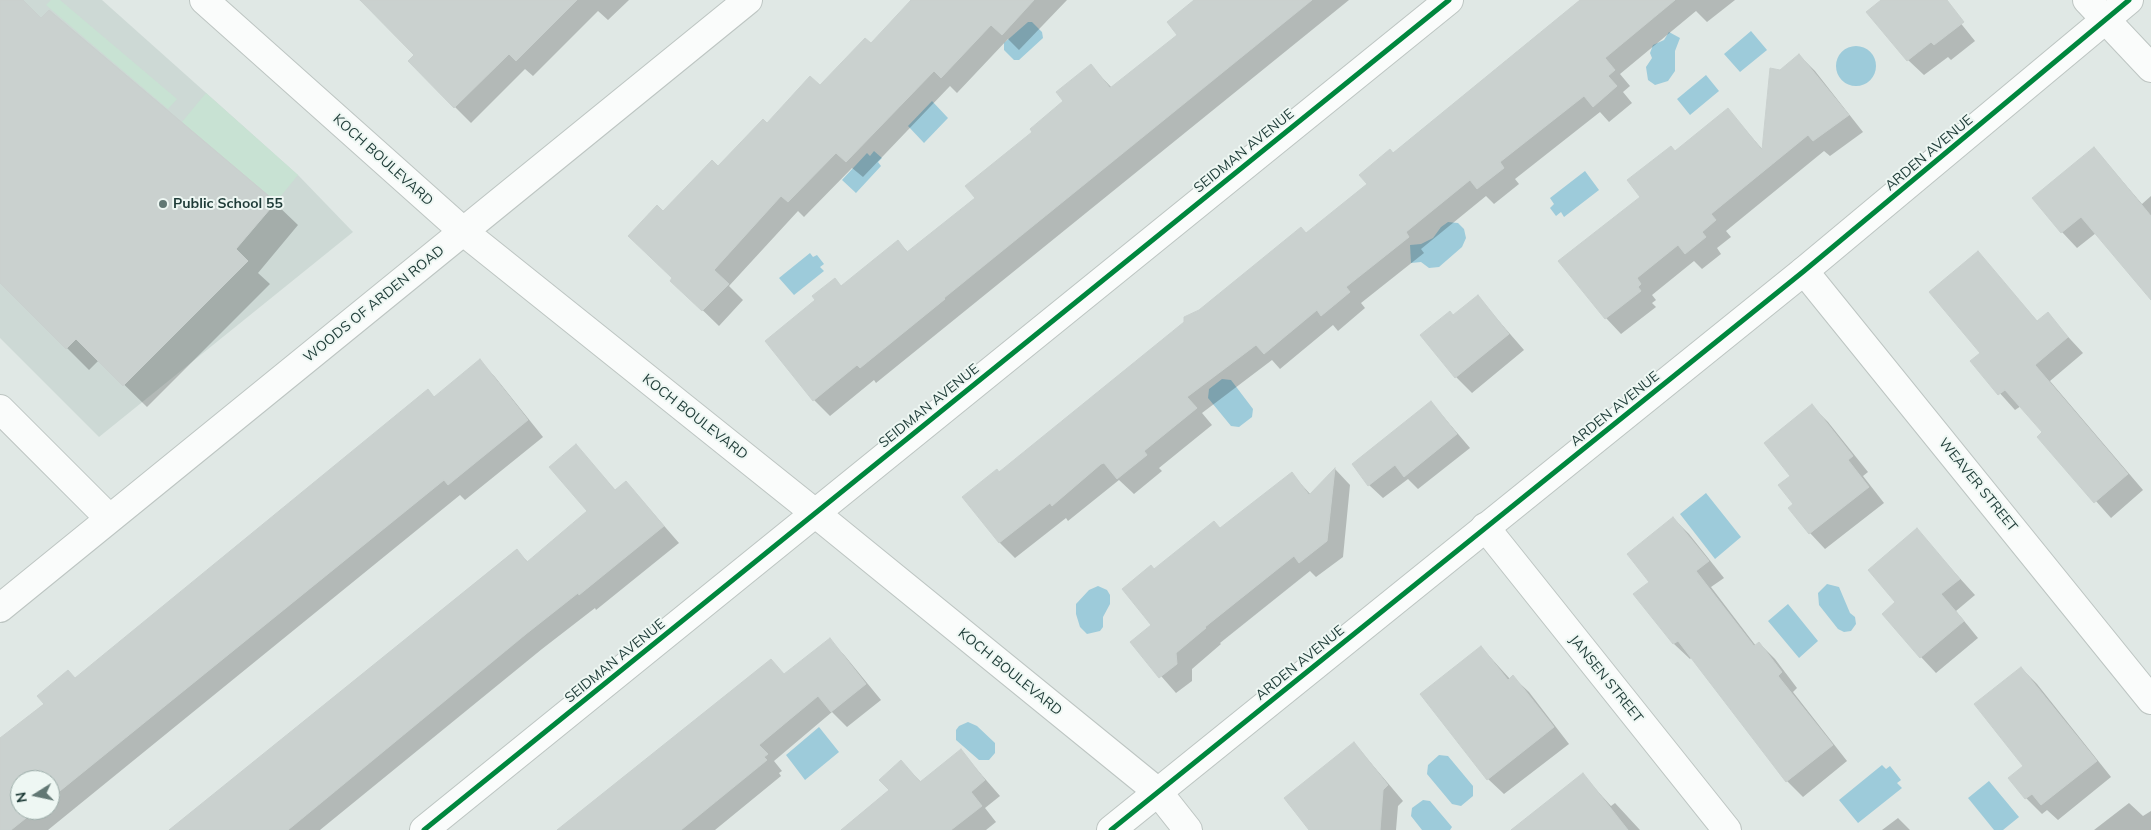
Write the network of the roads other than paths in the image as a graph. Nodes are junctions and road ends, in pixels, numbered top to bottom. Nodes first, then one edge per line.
1 (204, 0) edge
2 (748, 0) edge
3 (1449, 0) edge
4 (2129, 0) edge
5 (2096, 9) edge
6 (2151, 68) edge
7 (464, 232) junction
8 (1804, 271) junction
9 (0, 409) edge
10 (815, 513) junction
11 (109, 518) junction
12 (1485, 528) junction
13 (0, 608) edge
14 (2151, 700) edge
15 (1158, 792) junction
16 (424, 830) edge
17 (1111, 830) edge
18 (1188, 830) edge
19 (1727, 830) edge

1 - 7 street, KOCH BOULEVARD
2 - 7 street, WOODS OF ARDEN ROAD
3 - 10 street, SEIDMAN AVENUE
4 - 5 street, ARDEN AVENUE
5 - 6 street
5 - 8 street, ARDEN AVENUE
7 - 10 street, KOCH BOULEVARD
7 - 11 street, WOODS OF ARDEN ROAD
8 - 12 street, ARDEN AVENUE
8 - 14 street, WEAVER STREET
9 - 11 street
10 - 15 street, KOCH BOULEVARD
10 - 16 street, SEIDMAN AVENUE
11 - 13 street, WOODS OF ARDEN ROAD
12 - 15 street, ARDEN AVENUE
12 - 19 street, JANSEN STREET
15 - 17 street, ARDEN AVENUE
15 - 18 street, KOCH BOULEVARD

